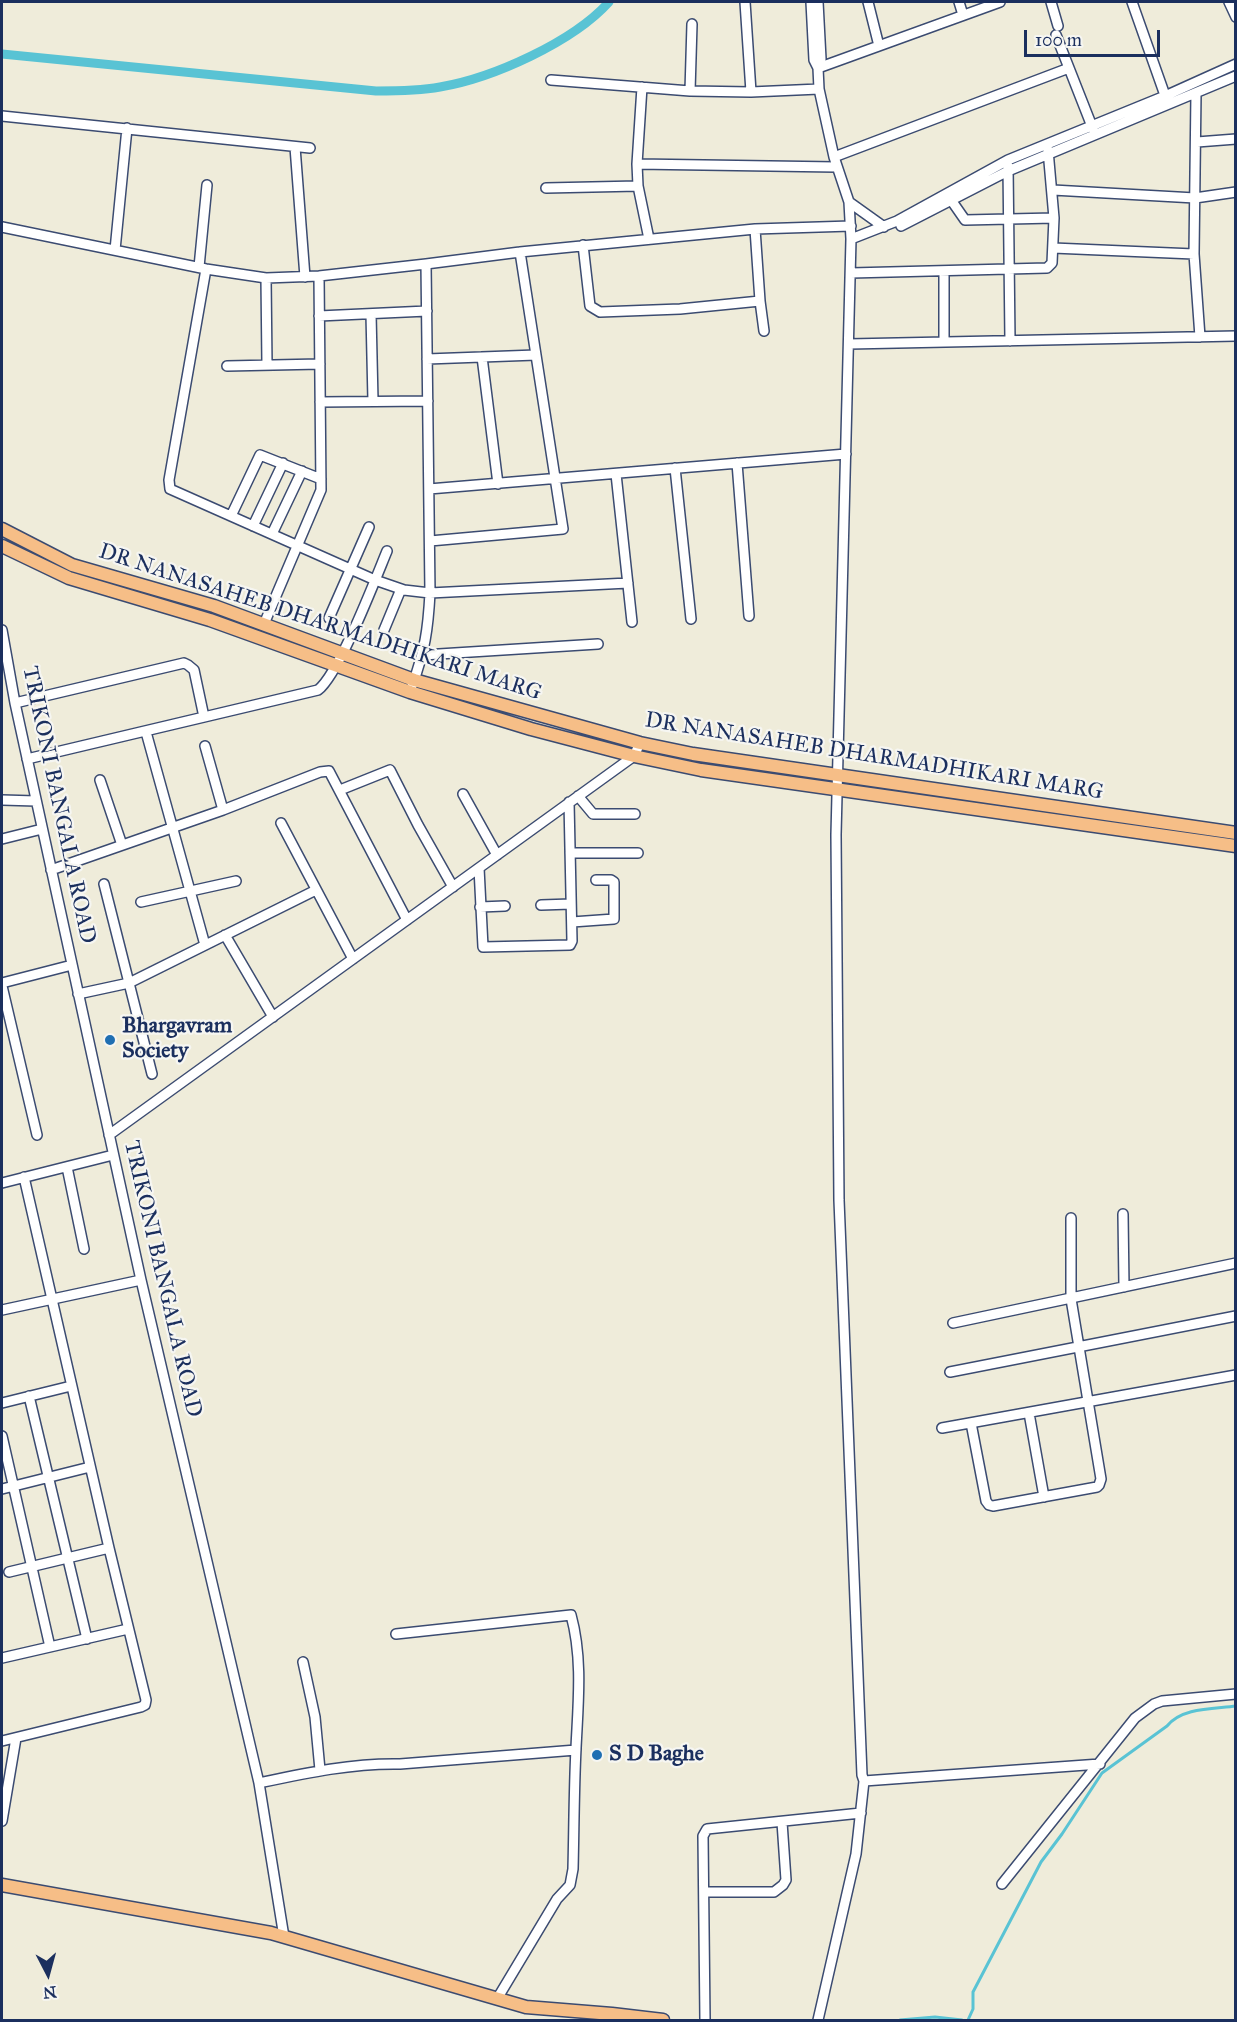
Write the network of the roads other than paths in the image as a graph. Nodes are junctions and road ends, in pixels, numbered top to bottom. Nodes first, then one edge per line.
1 (745, 2) edge
2 (811, 2) edge
3 (818, 2) edge
4 (868, 2) edge
5 (959, 2) edge
6 (1000, 2) edge
7 (1051, 2) edge
8 (1132, 2) edge
9 (1229, 2) edge
10 (963, 15) junction
11 (1236, 17) edge
12 (692, 24) dead end
13 (879, 46) junction
14 (1236, 64) edge
15 (818, 68) junction
16 (1069, 68) junction
17 (1236, 76) edge
18 (551, 80) dead end
19 (642, 87) junction
20 (819, 89) junction
21 (690, 91) junction
22 (751, 92) junction
23 (1196, 93) junction
24 (1166, 100) junction
25 (2, 116) edge
26 (127, 128) junction
27 (1093, 130) junction
28 (1236, 139) edge
29 (1197, 142) junction
30 (295, 147) junction
31 (310, 148) dead end
32 (1048, 149) junction
33 (1008, 160) junction
34 (835, 162) junction
35 (637, 164) junction
36 (1008, 171) junction
37 (207, 185) dead end
38 (638, 186) junction
39 (546, 188) dead end
40 (1053, 190) junction
41 (1236, 192) edge
42 (949, 197) junction
43 (1195, 198) junction
44 (849, 202) junction
45 (1054, 218) junction
46 (1009, 219) junction
47 (850, 226) junction
48 (2, 227) edge
49 (884, 227) junction
50 (755, 229) junction
51 (649, 239) junction
52 (851, 242) junction
53 (583, 245) junction
54 (1053, 248) junction
55 (115, 249) junction
56 (520, 252) junction
57 (1194, 254) junction
58 (426, 264) junction
59 (202, 268) junction
60 (1010, 270) junction
61 (944, 271) junction
62 (851, 273) junction
63 (319, 276) junction
64 (305, 277) junction
65 (266, 278) junction
66 (760, 302) junction
67 (427, 311) junction
68 (371, 314) junction
69 (319, 316) junction
70 (764, 331) dead end
71 (1236, 336) edge
72 (1200, 337) junction
73 (944, 341) junction
74 (1010, 341) junction
75 (849, 344) junction
76 (536, 355) junction
77 (482, 357) junction
78 (427, 359) junction
79 (320, 364) junction
80 (267, 365) junction
81 (227, 366) dead end
82 (373, 401) junction
83 (428, 401) junction
84 (320, 402) junction
85 (846, 454) junction
86 (283, 463) junction
87 (737, 463) junction
88 (675, 468) junction
89 (302, 471) junction
90 (616, 474) junction
91 (321, 479) junction
92 (555, 479) junction
93 (498, 484) junction
94 (429, 489) junction
95 (231, 516) junction
96 (253, 526) junction
97 (369, 527) dead end
98 (2, 529) edge
99 (272, 534) junction
100 (430, 541) junction
101 (2, 546) edge
102 (298, 546) junction
103 (387, 551) dead end
104 (352, 569) junction
105 (375, 580) junction
106 (628, 583) junction
107 (401, 589) junction
108 (430, 593) junction
109 (749, 616) dead end
110 (329, 618) dead end
111 (691, 619) dead end
112 (632, 622) dead end
113 (264, 624) junction
114 (2, 630) edge
115 (384, 630) dead end
116 (598, 644) dead end
117 (342, 653) junction
118 (423, 655) junction
119 (335, 666) junction
120 (414, 680) junction
121 (410, 692) junction
122 (15, 703) junction
123 (204, 717) junction
124 (146, 732) junction
125 (640, 744) junction
126 (205, 746) dead end
127 (634, 756) junction
128 (27, 759) junction
129 (838, 776) junction
130 (100, 780) dead end
131 (340, 790) junction
132 (838, 790) junction
133 (463, 794) dead end
134 (578, 796) junction
135 (2, 800) edge
136 (36, 801) junction
137 (569, 802) junction
138 (223, 810) junction
139 (635, 814) dead end
140 (280, 823) dead end
141 (171, 828) junction
142 (42, 829) junction
143 (1236, 833) edge
144 (2, 839) edge
145 (122, 845) junction
146 (1236, 846) edge
147 (570, 853) junction
148 (638, 853) dead end
149 (497, 855) junction
150 (478, 868) junction
151 (51, 870) junction
152 (596, 879) dead end
153 (236, 881) dead end
154 (104, 884) dead end
155 (453, 887) junction
156 (316, 890) junction
157 (189, 891) junction
158 (141, 902) dead end
159 (572, 904) junction
160 (541, 905) dead end
161 (505, 906) dead end
162 (480, 907) junction
163 (407, 920) junction
164 (572, 922) junction
165 (225, 935) junction
166 (205, 945) junction
167 (353, 959) junction
168 (72, 965) junction
169 (129, 983) junction
170 (2, 985) edge
171 (78, 994) junction
172 (273, 1017) junction
173 (152, 1074) dead end
174 (37, 1135) dead end
175 (109, 1135) junction
176 (113, 1155) junction
177 (67, 1167) junction
178 (24, 1177) junction
179 (2, 1183) edge
180 (1123, 1214) dead end
181 (1071, 1218) dead end
182 (84, 1249) dead end
183 (1236, 1263) edge
184 (141, 1280) junction
185 (1124, 1287) junction
186 (1071, 1299) junction
187 (51, 1300) junction
188 (2, 1310) edge
189 (1236, 1316) edge
190 (952, 1323) dead end
191 (1077, 1347) junction
192 (950, 1372) dead end
193 (1236, 1375) edge
194 (71, 1386) junction
195 (29, 1396) junction
196 (1088, 1402) junction
197 (2, 1403) edge
198 (1029, 1413) junction
199 (971, 1423) junction
200 (942, 1428) dead end
201 (2, 1436) edge
202 (90, 1467) junction
203 (48, 1478) junction
204 (13, 1486) junction
205 (2, 1489) edge
206 (1044, 1497) junction
207 (109, 1548) junction
208 (68, 1558) junction
209 (31, 1566) junction
210 (9, 1572) dead end
211 (128, 1629) junction
212 (396, 1634) dead end
213 (87, 1639) junction
214 (50, 1647) junction
215 (2, 1658) edge
216 (303, 1662) dead end
217 (1236, 1694) edge
218 (16, 1738) junction
219 (2, 1741) edge
220 (576, 1750) junction
221 (1100, 1764) junction
222 (320, 1770) junction
223 (864, 1781) junction
224 (259, 1783) junction
225 (861, 1813) junction
226 (2, 1821) edge
227 (782, 1822) junction
228 (1002, 1884) dead end
229 (2, 1885) edge
230 (704, 1892) junction
231 (284, 1937) junction
232 (498, 1999) junction
233 (663, 2020) edge
234 (705, 2020) edge
235 (818, 2020) edge

1 - 22 street
2 - 15 street
3 - 15 street
4 - 13 street
5 - 10 street
6 - 10 street
7 - 16 street
8 - 24 street
9 - 11 street
10 - 13 street
12 - 21 street
13 - 15 street
14 - 24 street
15 - 20 street
16 - 27 street
16 - 34 street
17 - 23 street
18 - 19 street
19 - 21 street
19 - 35 street
20 - 22 street
20 - 34 street
21 - 22 street
23 - 24 street
23 - 29 street
24 - 27 street
25 - 26 street
26 - 30 street
26 - 55 street
27 - 32 street
28 - 29 street
29 - 43 street
30 - 31 street
30 - 64 street
32 - 33 street
32 - 36 street
32 - 40 street
33 - 36 street
33 - 42 street
34 - 35 street
34 - 44 street
35 - 38 street
36 - 42 street
36 - 46 street
37 - 59 street
38 - 39 street
38 - 51 street
40 - 43 street
40 - 45 street
41 - 43 street
42 - 46 street
42 - 49 street
42 - 52 street
43 - 57 street
44 - 47 street
44 - 49 street
45 - 46 street
45 - 54 street
46 - 60 street
47 - 50 street
47 - 52 street
48 - 55 street
49 - 52 street
50 - 51 street
50 - 66 street
51 - 53 street
52 - 62 street
53 - 56 street
53 - 66 street
54 - 57 street
54 - 60 street
55 - 59 street
56 - 58 street
56 - 76 street
57 - 72 street
58 - 63 street
58 - 67 street
59 - 65 street
59 - 95 street
60 - 61 street
60 - 74 street
61 - 62 street
61 - 73 street
62 - 75 street
63 - 64 street
63 - 69 street
64 - 65 street
65 - 80 street
66 - 70 street
67 - 68 street
67 - 78 street
68 - 69 street
68 - 82 street
69 - 79 street
71 - 72 street
72 - 74 street
73 - 74 street
73 - 75 street
75 - 85 street
76 - 77 street
76 - 92 street
77 - 78 street
77 - 93 street
78 - 83 street
79 - 80 street
79 - 84 street
80 - 81 street
82 - 83 street
82 - 84 street
83 - 94 street
84 - 91 street
85 - 87 street
85 - 129 street
86 - 89 street
86 - 95 street
86 - 96 street
87 - 88 street
87 - 109 street
88 - 90 street
88 - 111 street
89 - 91 street
89 - 99 street
90 - 92 street
90 - 106 street
91 - 102 street
92 - 93 street
92 - 100 street
93 - 94 street
94 - 100 street
95 - 96 street
96 - 99 street
97 - 104 street
98 - 113 main road, DR NANASAHEB DHARMADHIKARI MARG
99 - 102 street
100 - 108 street
101 - 119 main road, DR NANASAHEB DHARMADHIKARI MARG
102 - 104 street
102 - 113 street
103 - 105 street
104 - 105 street
104 - 110 street
105 - 107 street
105 - 117 street
106 - 108 street
106 - 112 street
107 - 108 street
107 - 115 street
108 - 118 street
113 - 117 main road, DR NANASAHEB DHARMADHIKARI MARG
114 - 122 street, TRIKONI BANGALA ROAD
116 - 118 street
117 - 119 street
117 - 120 main road, DR NANASAHEB DHARMADHIKARI MARG
118 - 120 street
119 - 121 main road, DR NANASAHEB DHARMADHIKARI MARG
119 - 123 street
120 - 121 street
120 - 125 main road, DR NANASAHEB DHARMADHIKARI MARG
121 - 127 main road, DR NANASAHEB DHARMADHIKARI MARG
122 - 123 street
122 - 128 street, TRIKONI BANGALA ROAD
123 - 124 street
124 - 128 street
124 - 141 street
125 - 127 street
125 - 129 main road, DR NANASAHEB DHARMADHIKARI MARG
126 - 138 street
127 - 132 main road, DR NANASAHEB DHARMADHIKARI MARG
127 - 134 street
128 - 136 street, TRIKONI BANGALA ROAD
129 - 132 street
129 - 143 main road, DR NANASAHEB DHARMADHIKARI MARG
130 - 145 street
131 - 138 street
131 - 155 street
131 - 163 street
132 - 146 main road, DR NANASAHEB DHARMADHIKARI MARG
132 - 223 street
133 - 149 street
134 - 137 street
134 - 139 street
135 - 136 street
136 - 142 street, TRIKONI BANGALA ROAD
137 - 147 street
137 - 149 street
138 - 141 street
140 - 156 street
141 - 145 street
141 - 157 street
142 - 144 street
142 - 151 street, TRIKONI BANGALA ROAD
145 - 151 street
147 - 148 street
147 - 159 street
149 - 150 street
150 - 155 street
150 - 162 street
151 - 168 street, TRIKONI BANGALA ROAD
152 - 164 street
153 - 157 street
154 - 169 street
155 - 163 street
156 - 165 street
156 - 167 street
157 - 158 street
157 - 166 street
159 - 160 street
159 - 164 street
161 - 162 street
162 - 164 street
163 - 167 street
165 - 166 street
165 - 172 street
166 - 169 street
167 - 172 street
168 - 170 street
168 - 171 street, TRIKONI BANGALA ROAD
169 - 171 street
169 - 173 street
170 - 174 street
171 - 175 street, TRIKONI BANGALA ROAD
172 - 175 street
175 - 176 street, TRIKONI BANGALA ROAD
176 - 177 street
176 - 184 street, TRIKONI BANGALA ROAD
177 - 178 street
177 - 182 street
178 - 179 street
178 - 187 street
180 - 185 street
181 - 186 street
183 - 185 street
184 - 187 street
184 - 224 street, TRIKONI BANGALA ROAD
185 - 186 street
186 - 190 street
186 - 191 street
187 - 188 street
187 - 194 street
189 - 191 street
191 - 192 street
191 - 196 street
193 - 196 street
194 - 195 street
194 - 202 street
195 - 197 street
195 - 203 street
196 - 198 street
196 - 206 street
198 - 199 street
198 - 206 street
199 - 200 street
199 - 206 street
201 - 204 street
202 - 203 street
202 - 207 street
203 - 204 street
203 - 208 street
204 - 205 street
204 - 209 street
207 - 208 street
207 - 211 street
208 - 209 street
208 - 213 street
209 - 210 street
209 - 214 street
211 - 213 street
211 - 218 street
212 - 220 street
213 - 214 street
214 - 215 street
216 - 222 street
217 - 221 street
218 - 219 street
218 - 226 street
220 - 222 street
220 - 232 street
221 - 223 street
221 - 228 street
222 - 224 street
223 - 225 street
224 - 231 street, TRIKONI BANGALA ROAD
225 - 227 street
225 - 235 street
227 - 230 street
227 - 230 street
229 - 231 main road
230 - 234 street
231 - 232 main road
232 - 233 main road

